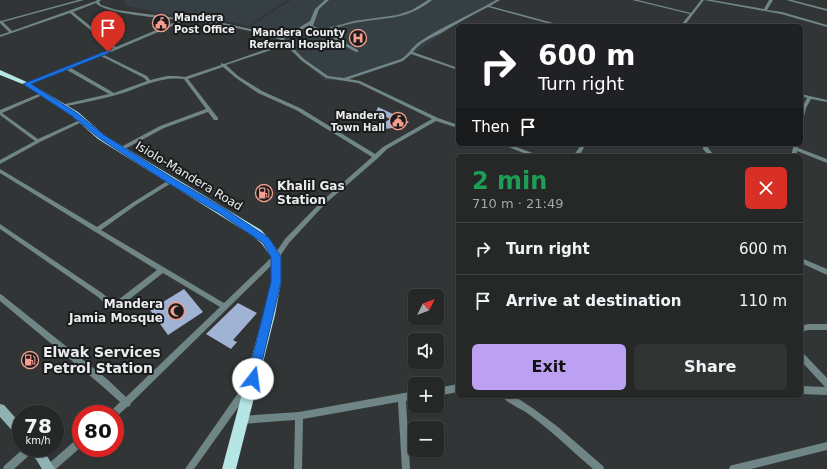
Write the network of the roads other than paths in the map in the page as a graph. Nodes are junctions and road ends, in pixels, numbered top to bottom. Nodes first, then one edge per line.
1 (82, 0) edge
2 (327, 0) edge
3 (430, 0) edge
4 (498, 0) edge
5 (634, 0) edge
6 (705, 0) edge
7 (771, 0) edge
8 (788, 0) edge
9 (98, 1) edge
10 (488, 6) junction
11 (758, 10) junction
12 (827, 10) edge
13 (70, 11) junction
14 (692, 14) junction
15 (184, 20) junction
16 (0, 22) edge
17 (312, 22) junction
18 (555, 24) edge
19 (684, 24) edge
20 (827, 26) edge
21 (321, 31) junction
22 (11, 32) junction
23 (0, 36) edge
24 (282, 39) junction
25 (286, 44) junction
26 (116, 48) junction
27 (357, 51) dead end
28 (412, 53) junction
29 (101, 55) junction
30 (222, 64) junction
31 (67, 68) junction
32 (456, 68) edge
33 (2, 74) edge
34 (185, 78) junction
35 (346, 79) junction
36 (149, 82) junction
37 (27, 84) junction
38 (43, 94) junction
39 (114, 94) junction
40 (803, 96) edge
41 (809, 98) junction
42 (827, 102) edge
43 (62, 106) junction
44 (208, 110) junction
45 (803, 112) edge
46 (0, 113) edge
47 (216, 119) dead end
48 (436, 119) junction
49 (82, 121) junction
50 (456, 126) edge
51 (38, 141) junction
52 (509, 146) edge
53 (706, 146) edge
54 (796, 146) edge
55 (121, 149) junction
56 (531, 154) edge
57 (710, 154) edge
58 (376, 157) junction
59 (827, 161) edge
60 (0, 162) edge
61 (0, 171) edge
62 (171, 181) junction
63 (0, 226) edge
64 (98, 229) junction
65 (276, 257) junction
66 (803, 261) edge
67 (162, 270) junction
68 (827, 272) edge
69 (0, 297) edge
70 (224, 306) junction
71 (827, 327) edge
72 (803, 328) edge
73 (803, 358) edge
74 (253, 379) junction
75 (827, 384) edge
76 (456, 388) edge
77 (803, 390) edge
78 (444, 391) edge
79 (827, 391) edge
80 (408, 397) edge
81 (402, 398) junction
82 (510, 398) edge
83 (126, 403) joint
84 (0, 410) edge
85 (300, 416) junction
86 (241, 420) junction
87 (12, 423) edge
88 (827, 446) edge
89 (72, 449) edge
90 (21, 457) edge
91 (41, 457) edge
92 (7, 469) edge
93 (49, 469) edge
94 (189, 469) edge
95 (229, 469) edge
96 (298, 469) edge
97 (406, 469) edge
98 (600, 469) edge
99 (733, 469) edge

1 - 16 street
2 - 17 street
3 - 21 street
4 - 10 street
5 - 14 street
6 - 11 street
6 - 14 street
7 - 11 street
8 - 12 street
9 - 13 street
9 - 15 street
10 - 18 street
10 - 28 street
11 - 20 street
13 - 22 street
13 - 26 street
14 - 19 street
15 - 24 street
15 - 26 street
16 - 22 street
17 - 21 street
17 - 24 street
21 - 27 street
22 - 23 street
24 - 25 street
25 - 30 street
25 - 35 street
26 - 29 street
28 - 32 street
28 - 35 street
29 - 31 street
29 - 36 street
30 - 34 street
30 - 58 street
31 - 37 street
31 - 39 street
33 - 37 highway, Isiolo-Mandera Road
34 - 36 street
34 - 44 street
35 - 48 street
36 - 39 street
37 - 38 highway, Isiolo-Mandera Road
38 - 43 highway, Isiolo-Mandera Road
38 - 46 street
39 - 43 street
40 - 41 street
41 - 42 street
41 - 45 street
43 - 49 highway, Isiolo-Mandera Road
44 - 47 street
44 - 55 street
46 - 51 street
48 - 50 street
48 - 58 street
49 - 51 street
49 - 55 highway, Isiolo-Mandera Road
51 - 60 street
52 - 56 street
53 - 57 street
54 - 59 street
55 - 62 highway, Isiolo-Mandera Road
58 - 65 street
61 - 64 street
62 - 64 street
62 - 65 highway, Isiolo-Mandera Road
63 - 67 street
64 - 67 street
65 - 70 street
65 - 74 highway
66 - 68 street
67 - 70 street
69 - 83 street
70 - 83 street
71 - 72 street
73 - 75 street
74 - 86 highway
74 - 94 street
76 - 78 street
77 - 79 street
80 - 81 street
81 - 85 street
81 - 97 street
82 - 98 street
84 - 87 main road
85 - 86 street
85 - 96 street
86 - 95 highway
88 - 99 street
89 - 93 street
90 - 92 street
91 - 93 main road

